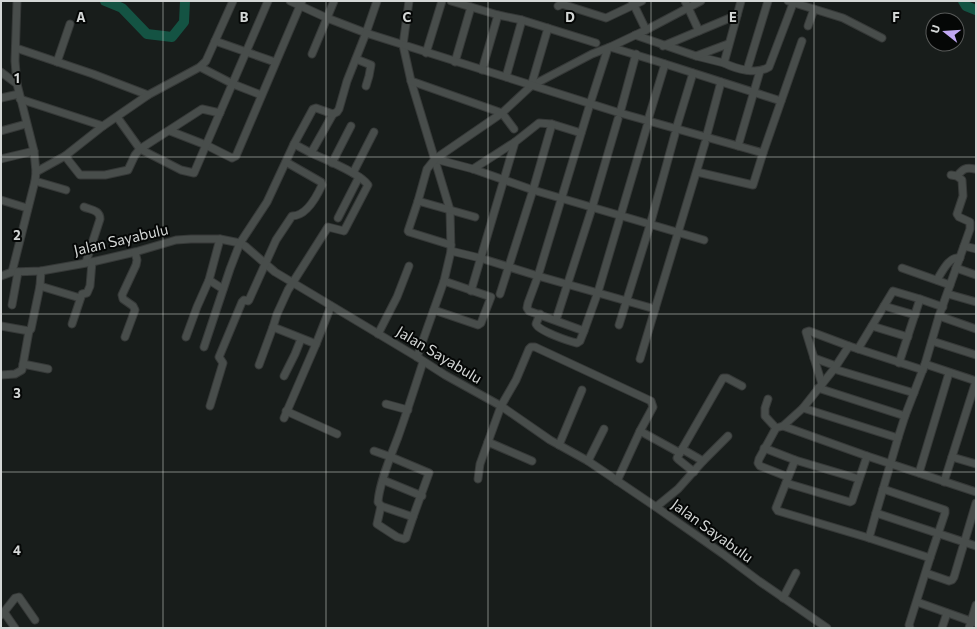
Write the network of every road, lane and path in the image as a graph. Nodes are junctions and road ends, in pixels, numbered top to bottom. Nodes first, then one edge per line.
1 (17, 1) edge
2 (232, 1) edge
3 (268, 1) edge
4 (290, 1) edge
5 (334, 1) edge
6 (377, 1) edge
7 (409, 1) edge
8 (442, 1) edge
9 (451, 1) edge
10 (642, 1) edge
11 (701, 1) edge
12 (741, 1) edge
13 (768, 1) edge
14 (792, 2) edge
15 (301, 3) edge
16 (633, 3) edge
17 (686, 4) edge
18 (558, 6) dead end
19 (471, 7) junction
20 (814, 9) junction
21 (498, 15) junction
22 (737, 15) junction
23 (327, 18) junction
24 (522, 20) junction
25 (70, 24) dead end
26 (808, 26) dead end
27 (548, 28) junction
28 (646, 30) junction
29 (699, 31) junction
30 (366, 33) junction
31 (635, 35) junction
32 (882, 38) dead end
33 (215, 41) junction
34 (802, 41) dead end
35 (596, 43) dead end
36 (728, 44) junction
37 (403, 45) junction
38 (663, 46) junction
39 (610, 47) junction
40 (16, 48) junction
41 (246, 53) junction
42 (426, 53) junction
43 (312, 54) dead end
44 (636, 54) junction
45 (696, 56) junction
46 (356, 59) junction
47 (57, 62) junction
48 (275, 62) junction
49 (455, 62) junction
50 (724, 63) junction
51 (665, 64) junction
52 (200, 67) junction
53 (482, 70) junction
54 (747, 70) junction
55 (760, 71) junction
56 (1, 72) edge
57 (693, 73) junction
58 (506, 77) junction
59 (411, 81) junction
60 (721, 82) junction
61 (17, 84) junction
62 (233, 84) junction
63 (366, 86) dead end
64 (531, 86) junction
65 (754, 92) junction
66 (148, 95) junction
67 (261, 95) junction
68 (19, 96) junction
69 (1, 98) edge
70 (781, 101) junction
71 (590, 104) junction
72 (220, 113) junction
73 (333, 114) junction
74 (502, 114) junction
75 (619, 116) junction
76 (117, 117) junction
77 (648, 123) junction
78 (26, 124) junction
79 (552, 124) junction
80 (103, 126) junction
81 (351, 126) dead end
82 (514, 129) dead end
83 (1, 131) edge
84 (170, 131) junction
85 (374, 132) dead end
86 (676, 132) junction
87 (581, 133) junction
88 (706, 140) junction
89 (515, 142) junction
90 (294, 144) junction
91 (206, 145) junction
92 (738, 146) junction
93 (140, 150) junction
94 (34, 151) junction
95 (311, 152) junction
96 (763, 153) junction
97 (65, 156) junction
98 (435, 159) junction
99 (1, 160) edge
100 (286, 162) junction
101 (332, 163) junction
102 (473, 169) junction
103 (975, 169) dead end
104 (36, 172) junction
105 (697, 172) junction
106 (356, 175) junction
107 (503, 180) junction
108 (35, 181) junction
109 (66, 190) dead end
110 (533, 190) junction
111 (562, 198) junction
112 (1, 200) edge
113 (418, 201) junction
114 (84, 207) dead end
115 (27, 208) junction
116 (592, 208) junction
117 (450, 210) junction
118 (620, 215) junction
119 (475, 217) dead end
120 (338, 218) dead end
121 (650, 225) junction
122 (973, 230) edge
123 (678, 232) junction
124 (220, 239) junction
125 (704, 240) dead end
126 (240, 243) junction
127 (964, 246) junction
128 (451, 248) junction
129 (976, 249) edge
130 (135, 252) junction
131 (480, 258) junction
132 (960, 258) junction
133 (89, 262) junction
134 (265, 265) junction
135 (409, 266) dead end
136 (509, 267) junction
137 (902, 268) dead end
138 (956, 268) junction
139 (41, 271) junction
140 (15, 272) junction
141 (976, 275) edge
142 (1, 276) edge
143 (538, 276) junction
144 (209, 280) junction
145 (937, 280) junction
146 (444, 281) junction
147 (293, 283) junction
148 (568, 283) junction
149 (950, 285) junction
150 (40, 286) junction
151 (223, 289) junction
152 (471, 291) junction
153 (598, 292) junction
154 (500, 294) dead end
155 (948, 294) junction
156 (80, 298) junction
157 (920, 299) junction
158 (626, 301) junction
159 (976, 302) edge
160 (12, 305) dead end
161 (331, 306) junction
162 (884, 306) junction
163 (942, 307) junction
164 (655, 309) junction
165 (434, 310) junction
166 (540, 314) junction
167 (915, 315) junction
168 (939, 316) junction
169 (556, 320) junction
170 (72, 324) dead end
171 (618, 325) dead end
172 (1, 326) edge
173 (872, 326) junction
174 (273, 327) junction
175 (976, 328) edge
176 (29, 331) junction
177 (584, 331) junction
178 (378, 334) junction
179 (125, 337) dead end
180 (186, 337) dead end
181 (908, 337) junction
182 (301, 338) junction
183 (932, 341) junction
184 (316, 344) junction
185 (849, 346) junction
186 (204, 347) dead end
187 (858, 349) junction
188 (976, 355) edge
189 (417, 357) junction
190 (814, 358) junction
191 (640, 359) dead end
192 (423, 362) junction
193 (900, 363) junction
194 (23, 364) junction
195 (259, 365) dead end
196 (835, 367) junction
197 (924, 367) junction
198 (48, 369) dead end
199 (949, 373) junction
200 (1, 375) edge
201 (284, 376) dead end
202 (976, 381) edge
203 (742, 386) dead end
204 (820, 386) junction
205 (582, 390) dead end
206 (914, 394) junction
207 (768, 399) dead end
208 (386, 404) dead end
209 (210, 406) dead end
210 (501, 406) junction
211 (803, 408) junction
212 (408, 410) junction
213 (905, 416) junction
214 (783, 426) junction
215 (776, 428) junction
216 (604, 429) dead end
217 (640, 431) junction
218 (337, 434) dead end
219 (728, 436) dead end
220 (898, 438) junction
221 (488, 442) junction
222 (559, 445) junction
223 (764, 448) junction
224 (681, 451) junction
225 (374, 452) dead end
226 (866, 456) junction
227 (391, 457) junction
228 (952, 457) junction
229 (795, 460) junction
230 (532, 461) dead end
231 (588, 461) junction
232 (702, 461) junction
233 (890, 463) junction
234 (976, 464) edge
235 (694, 472) junction
236 (919, 473) junction
237 (478, 479) dead end
238 (859, 479) junction
239 (383, 480) junction
240 (787, 480) junction
241 (617, 481) junction
242 (944, 482) junction
243 (883, 488) junction
244 (976, 492) edge
245 (422, 496) junction
246 (976, 503) edge
247 (381, 506) junction
248 (656, 507) junction
249 (876, 513) junction
250 (413, 517) junction
251 (938, 533) junction
252 (869, 538) junction
253 (965, 543) junction
254 (976, 546) edge
255 (930, 558) junction
256 (796, 573) dead end
257 (926, 573) junction
258 (783, 598) junction
259 (917, 602) junction
260 (976, 605) edge
261 (947, 613) junction
262 (2, 614) edge
263 (34, 620) dead end
264 (972, 624) edge
265 (15, 628) edge
266 (827, 628) edge
267 (910, 628) edge
268 (942, 628) edge

1 - 40 street
2 - 33 street
3 - 41 street
4 - 15 street
5 - 23 street
6 - 30 street
7 - 37 street
8 - 42 street
9 - 19 street
10 - 16 street
11 - 17 street
12 - 22 street
13 - 54 street
14 - 20 street
14 - 55 street
15 - 23 street
15 - 48 street
16 - 18 street
16 - 28 street
17 - 28 street
17 - 29 street
19 - 21 street
19 - 49 street
20 - 26 street
20 - 32 street
21 - 24 street
21 - 53 street
22 - 29 street
22 - 36 street
23 - 30 street
23 - 43 street
24 - 27 street
24 - 58 street
25 - 47 street
27 - 35 street
27 - 64 street
28 - 31 street
29 - 38 street
30 - 37 street
30 - 46 street
31 - 38 street
31 - 39 street
33 - 41 street
33 - 52 street
34 - 70 street
36 - 45 street
36 - 50 street
37 - 42 street
37 - 59 street
38 - 45 street
39 - 44 street
39 - 64 street
39 - 71 street
40 - 47 street
40 - 61 street
41 - 48 street
41 - 62 street
42 - 49 street
44 - 51 street
44 - 75 street
45 - 50 street
46 - 63 street
46 - 73 street
47 - 66 street
48 - 67 street
49 - 53 street
50 - 54 street
51 - 57 street
51 - 77 street
52 - 62 street
52 - 66 street
53 - 58 street
54 - 55 street
55 - 65 street
56 - 61 street
57 - 60 street
57 - 86 street
58 - 64 street
59 - 74 street
59 - 98 street
60 - 65 street
60 - 88 street
61 - 68 street
62 - 67 street
62 - 72 street
64 - 71 street
64 - 74 street
65 - 70 street
65 - 92 street
66 - 76 street
67 - 91 street
68 - 69 street
68 - 78 street
68 - 80 street
70 - 96 street
71 - 75 street
71 - 87 street
72 - 84 street
72 - 91 street
73 - 90 street
73 - 95 street
74 - 82 street
74 - 98 street
75 - 77 street
75 - 116 street
76 - 80 street
76 - 93 street
77 - 86 street
77 - 118 street
78 - 83 street
78 - 94 street
79 - 87 street
79 - 89 street
79 - 110 street
80 - 97 street
81 - 101 street
84 - 91 street
84 - 93 street
85 - 106 street
86 - 88 street
86 - 121 street
87 - 111 street
88 - 92 street
88 - 105 street
89 - 102 street
89 - 107 street
90 - 95 street
90 - 100 street
91 - 93 street
92 - 96 street
93 - 97 street
94 - 99 street
94 - 104 street
95 - 101 street
96 - 105 street
97 - 104 street
98 - 102 street
98 - 113 street
98 - 117 street
100 - 126 street
100 - 134 street
101 - 106 street
102 - 107 street
103 - 122 street
104 - 108 street
105 - 123 street
106 - 120 street
106 - 147 street
107 - 110 street
107 - 131 street
108 - 109 street
108 - 115 street
110 - 111 street
110 - 136 street
111 - 116 street
111 - 143 street
112 - 115 street
113 - 117 street
113 - 128 street
114 - 133 street
115 - 140 street
116 - 118 street
116 - 148 street
117 - 119 street
117 - 128 street
118 - 121 street
118 - 153 street
121 - 123 street
121 - 158 street
122 - 127 street
123 - 125 street
123 - 164 street
124 - 126 street, Jalan Sayabulu
124 - 130 street, Jalan Sayabulu
124 - 144 street
126 - 134 street, Jalan Sayabulu
126 - 151 street
127 - 129 street
127 - 132 street
128 - 131 street
128 - 146 street
130 - 133 street, Jalan Sayabulu
130 - 179 street
131 - 136 street
131 - 152 street
132 - 138 street
132 - 145 street
133 - 139 street, Jalan Sayabulu
133 - 156 street
134 - 147 street, Jalan Sayabulu
134 - 209 street
135 - 178 street
136 - 143 street
136 - 154 street
137 - 145 street
138 - 141 street
138 - 149 street
139 - 140 street, Jalan Sayabulu
139 - 150 street
140 - 142 street, Jalan Sayabulu
140 - 160 street
143 - 148 street
143 - 166 street
144 - 151 street
144 - 180 street
145 - 149 street
146 - 152 street
146 - 165 street
147 - 161 street, Jalan Sayabulu
147 - 174 street
148 - 153 street
148 - 169 street
149 - 155 street
150 - 156 street
150 - 176 street
151 - 186 street
152 - 165 street
153 - 158 street
153 - 177 street
155 - 159 street
155 - 163 street
156 - 170 street
157 - 162 street
157 - 163 street
157 - 167 street
158 - 164 street
158 - 171 street
161 - 178 street, Jalan Sayabulu
161 - 184 street
162 - 167 street
162 - 173 street
163 - 168 street
164 - 191 street
165 - 189 street
166 - 169 street
166 - 177 street
167 - 181 street
168 - 175 street
168 - 183 street
169 - 177 street
172 - 176 street
173 - 181 street
173 - 187 street
174 - 182 street
174 - 195 street
176 - 194 street
178 - 189 street, Jalan Sayabulu
181 - 193 street
182 - 184 street
182 - 201 street
183 - 188 street
183 - 197 street
184 - 218 street
185 - 187 street
185 - 190 street
185 - 196 street
187 - 193 street
189 - 192 street, Jalan Sayabulu
190 - 196 street
190 - 204 street
192 - 210 street, Jalan Sayabulu
192 - 212 street
193 - 197 street
194 - 198 street
194 - 200 street
196 - 204 street
196 - 206 street
197 - 199 street
197 - 206 street
199 - 202 street
199 - 236 street
202 - 228 street
203 - 224 street
204 - 211 street
204 - 213 street
205 - 222 street
206 - 213 street
207 - 215 street
208 - 212 street
210 - 217 street
210 - 221 street
210 - 222 street, Jalan Sayabulu
211 - 214 street
211 - 220 street
212 - 227 street
213 - 220 street
214 - 215 street
214 - 226 street
215 - 223 street
216 - 231 street
217 - 224 street
217 - 241 street
219 - 232 street
220 - 233 street
221 - 230 street
221 - 237 street
222 - 231 street, Jalan Sayabulu
223 - 229 street
223 - 240 street
224 - 232 street
224 - 235 street
225 - 227 street
226 - 233 street
226 - 238 street
227 - 239 street
227 - 245 street
228 - 234 street
228 - 242 street
229 - 238 street
229 - 240 street
231 - 241 street, Jalan Sayabulu
232 - 235 street
233 - 236 street
233 - 243 street
235 - 248 street
236 - 242 street
238 - 240 street
239 - 245 street
239 - 247 street
240 - 252 street
241 - 248 street, Jalan Sayabulu
242 - 244 street
243 - 249 street
243 - 251 street
245 - 250 street
246 - 253 street
247 - 250 street
247 - 250 street
248 - 258 street, Jalan Sayabulu
249 - 251 street
249 - 252 street
251 - 253 street
251 - 255 street
252 - 255 street
253 - 254 street
253 - 257 street
255 - 257 street
256 - 258 street
257 - 259 street
258 - 266 street, Jalan Sayabulu
259 - 261 street
259 - 267 street
260 - 264 street
261 - 264 street
261 - 268 street
262 - 263 street
262 - 265 street

